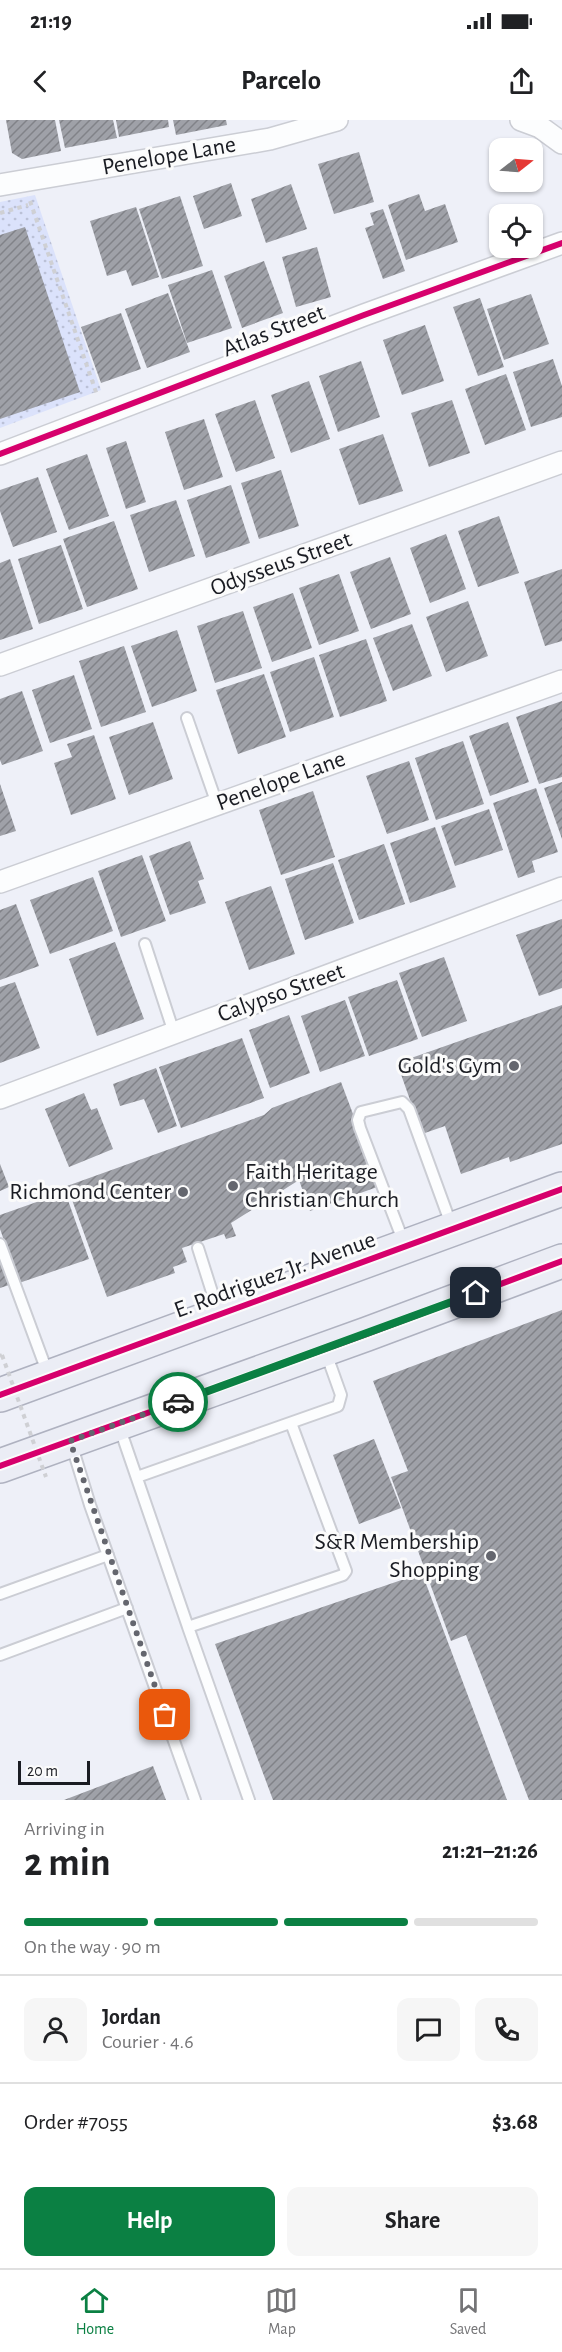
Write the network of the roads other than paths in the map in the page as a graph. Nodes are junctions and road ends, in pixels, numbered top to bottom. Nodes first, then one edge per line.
1 (337, 120) edge
2 (521, 120) edge
3 (562, 143) edge
4 (0, 185) edge
5 (562, 243) edge
6 (0, 454) edge
7 (562, 462) edge
8 (0, 665) edge
9 (562, 681) edge
10 (187, 718) dead end
11 (217, 804) junction
12 (0, 882) edge
13 (562, 888) edge
14 (146, 944) dead end
15 (174, 1033) junction
16 (0, 1098) edge
17 (562, 1189) edge
18 (453, 1229) junction
19 (0, 1244) edge
20 (405, 1246) junction
21 (198, 1248) dead end
22 (562, 1261) edge
23 (219, 1314) junction
24 (324, 1350) junction
25 (50, 1377) junction
26 (0, 1395) edge
27 (291, 1423) junction
28 (118, 1424) junction
29 (70, 1441) junction
30 (0, 1466) edge
31 (137, 1477) junction
32 (108, 1555) junction
33 (0, 1594) edge
34 (127, 1608) junction
35 (188, 1627) junction
36 (0, 1654) edge
37 (195, 1800) edge
38 (249, 1800) edge

1 - 4 street, Penelope Lane
2 - 3 street
5 - 6 street, Atlas Street
7 - 8 street, Odysseus Street
9 - 11 street, Penelope Lane
10 - 11 lane
11 - 12 street, Penelope Lane
13 - 15 street, Calypso Street
14 - 15 lane
15 - 16 street, Calypso Street
17 - 18 main road, E. Rodriguez Jr. Avenue
18 - 20 main road, E. Rodriguez Jr. Avenue
18 - 20 lane
19 - 25 lane
20 - 23 main road, E. Rodriguez Jr. Avenue
21 - 23 lane
22 - 24 main road
23 - 25 main road, E. Rodriguez Jr. Avenue
24 - 27 lane
24 - 28 main road
25 - 26 main road, E. Rodriguez Jr. Avenue
27 - 31 lane
27 - 35 lane
28 - 29 main road
28 - 31 lane
29 - 30 main road
29 - 32 lane
31 - 35 lane
32 - 33 lane
32 - 34 lane
34 - 36 lane
34 - 37 lane
35 - 38 lane

